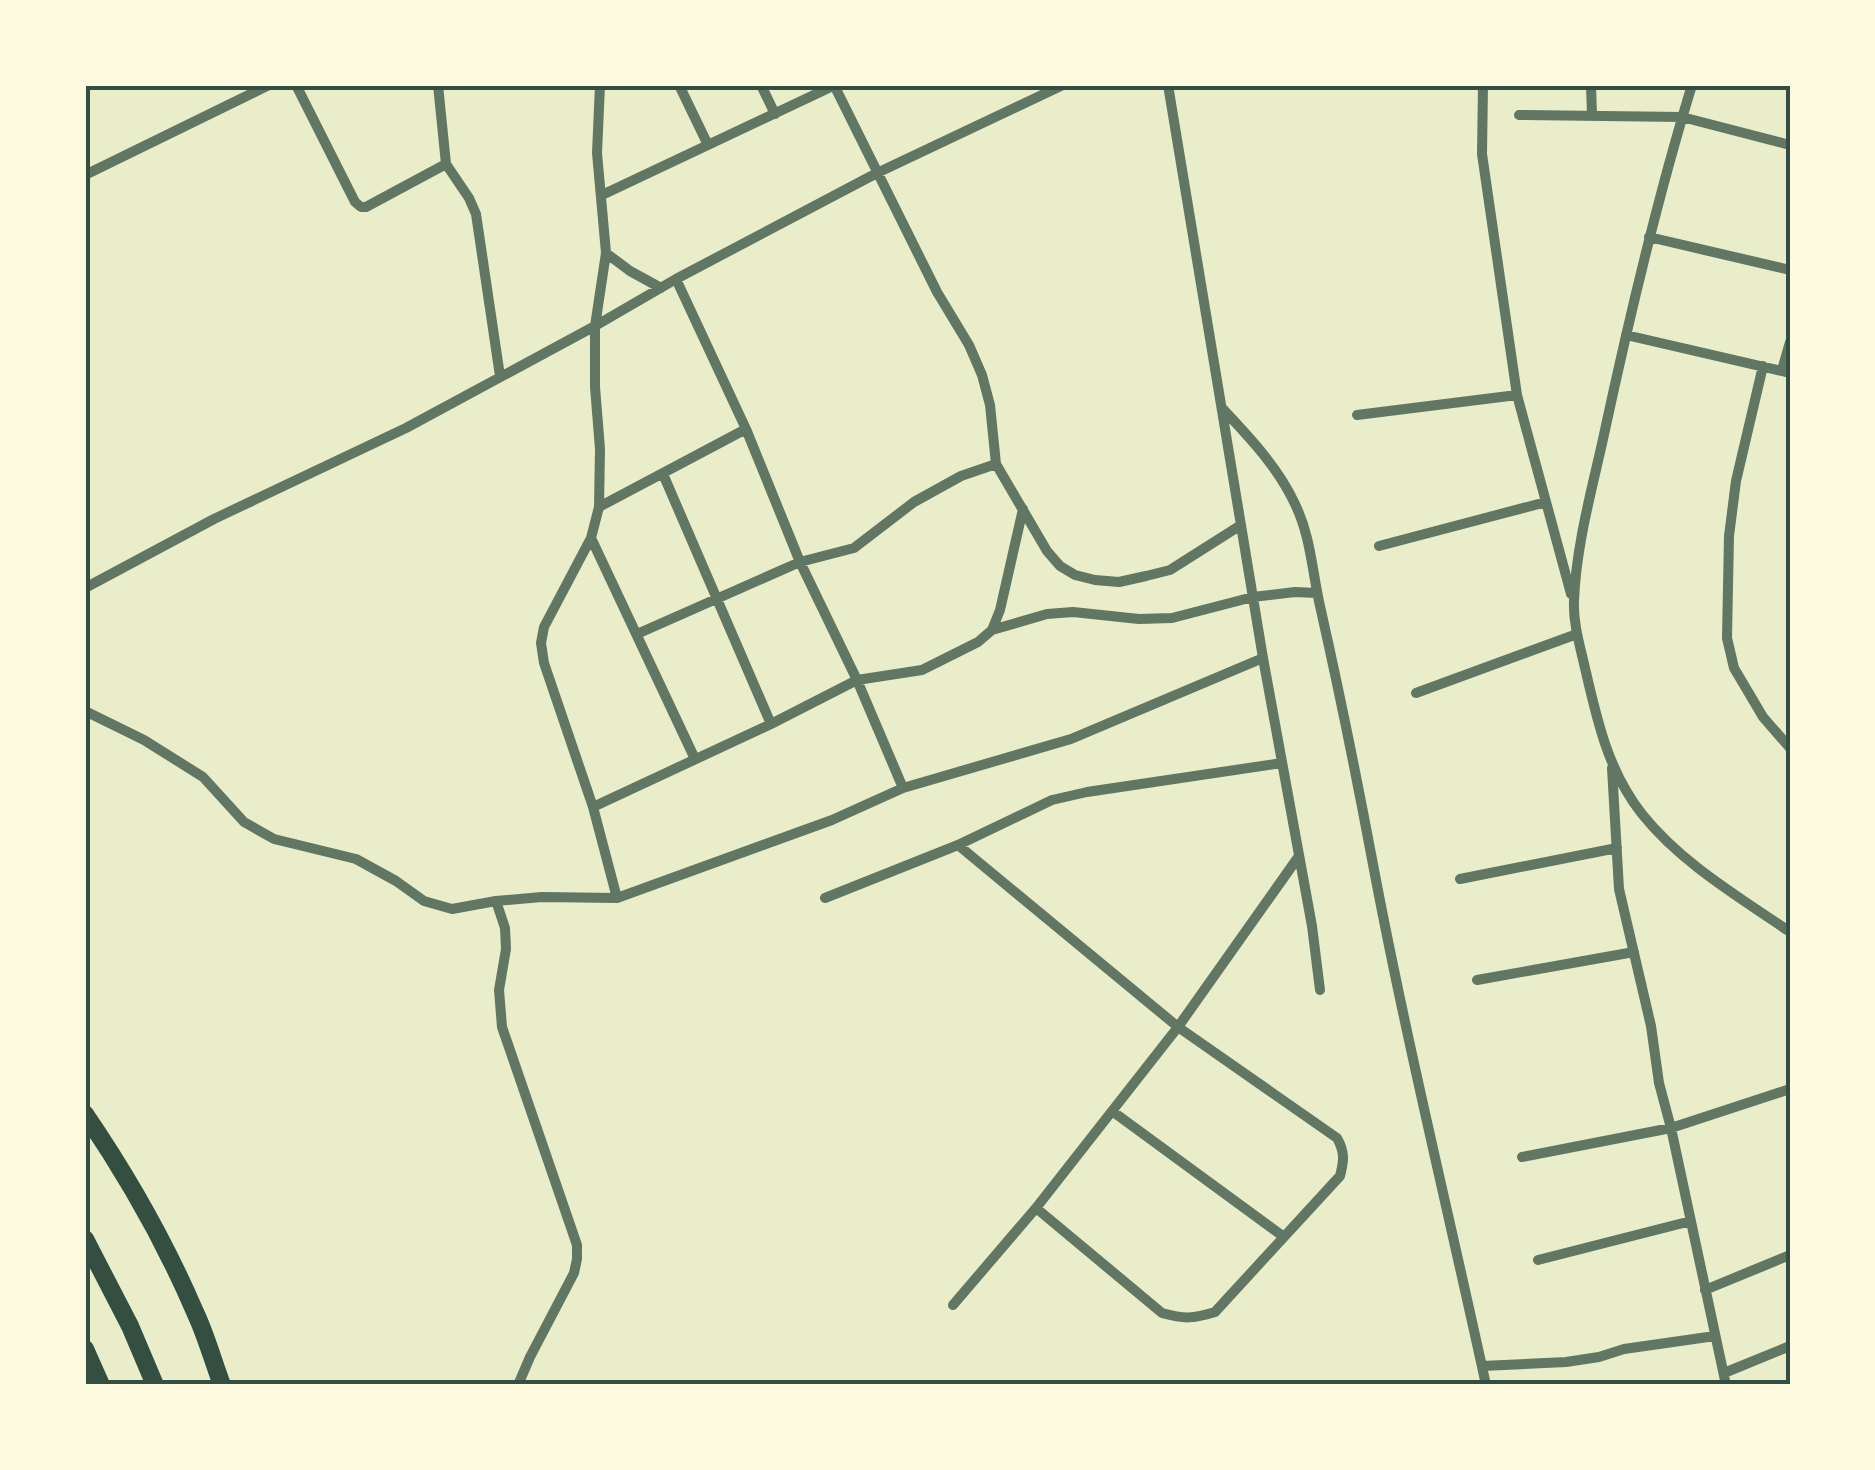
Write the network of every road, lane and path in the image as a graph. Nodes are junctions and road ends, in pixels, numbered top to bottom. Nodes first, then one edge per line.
1 (269, 85) edge
2 (296, 85) edge
3 (438, 85) edge
4 (679, 85) edge
5 (761, 85) edge
6 (834, 85) edge
7 (1063, 85) edge
8 (1168, 85) edge
9 (1483, 85) edge
10 (1592, 85) edge
11 (1692, 85) edge
12 (602, 86) edge
13 (774, 114) junction
14 (1519, 115) dead end
15 (1592, 116) junction
16 (1682, 117) junction
17 (708, 145) junction
18 (1790, 145) edge
19 (446, 164) junction
20 (876, 173) junction
21 (85, 175) edge
22 (602, 194) junction
23 (1649, 237) junction
24 (606, 253) junction
25 (1790, 270) edge
26 (676, 279) junction
27 (661, 288) junction
28 (596, 326) junction
29 (1626, 335) junction
30 (1790, 342) edge
31 (1763, 366) junction
32 (1786, 371) edge
33 (500, 376) junction
34 (1517, 395) junction
35 (1221, 407) junction
36 (1357, 414) dead end
37 (746, 429) junction
38 (996, 464) junction
39 (662, 474) junction
40 (1546, 502) junction
41 (599, 507) junction
42 (1023, 509) junction
43 (1240, 525) junction
44 (592, 538) junction
45 (1379, 546) dead end
46 (800, 562) junction
47 (85, 588) edge
48 (1317, 593) junction
49 (1253, 597) junction
50 (716, 598) junction
51 (1574, 604) junction
52 (992, 630) junction
53 (636, 634) junction
54 (1578, 634) junction
55 (1263, 658) junction
56 (858, 680) junction
57 (1416, 693) dead end
58 (85, 710) edge
59 (771, 724) junction
60 (1790, 748) edge
61 (695, 759) junction
62 (1282, 764) junction
63 (1612, 767) junction
64 (902, 788) junction
65 (593, 807) junction
66 (958, 845) junction
67 (1617, 848) junction
68 (1299, 856) junction
69 (1460, 879) dead end
70 (617, 898) junction
71 (825, 898) dead end
72 (496, 901) junction
73 (1790, 932) edge
74 (1634, 952) junction
75 (1477, 980) dead end
76 (1320, 990) dead end
77 (1178, 1026) junction
78 (1790, 1089) edge
79 (1112, 1112) junction
80 (85, 1114) edge
81 (1671, 1128) junction
82 (1522, 1158) dead end
83 (1036, 1208) junction
84 (1691, 1221) junction
85 (1284, 1237) junction
86 (85, 1239) edge
87 (1790, 1255) edge
88 (1538, 1260) dead end
89 (1706, 1290) junction
90 (954, 1305) dead end
91 (1715, 1336) junction
92 (1790, 1346) edge
93 (85, 1349) edge
94 (1482, 1366) junction
95 (1725, 1379) edge
96 (101, 1385) edge
97 (155, 1385) edge
98 (222, 1385) edge
99 (518, 1385) edge
100 (1486, 1385) edge

1 - 21 street
2 - 19 street
3 - 19 street
4 - 17 street
5 - 13 street
6 - 13 street
6 - 20 street
7 - 20 street
8 - 35 street
9 - 34 street
10 - 15 street
11 - 16 street
12 - 22 street
13 - 17 street
14 - 15 street
15 - 16 street
16 - 18 street
16 - 23 street
17 - 22 street
19 - 33 street
20 - 26 street
20 - 38 street
22 - 24 street
23 - 25 street
23 - 29 street
24 - 27 street
24 - 28 street
26 - 27 street
26 - 37 street
27 - 28 street
28 - 33 street
28 - 41 street
29 - 31 street
29 - 51 street
30 - 32 street
31 - 32 street
31 - 60 street
33 - 47 street
34 - 36 street
34 - 40 street
35 - 43 street
35 - 48 street
37 - 39 street
37 - 46 street
38 - 42 street
38 - 46 street
39 - 41 street
39 - 50 street
40 - 45 street
40 - 51 street
41 - 44 street
42 - 43 street
42 - 52 street
43 - 49 street
44 - 53 street
44 - 65 street
46 - 50 street
46 - 56 street
48 - 49 street
48 - 94 street
49 - 52 street
49 - 55 street
50 - 53 street
50 - 59 street
51 - 54 street
52 - 56 street
53 - 61 street
54 - 57 street
54 - 63 street
55 - 62 street
55 - 64 street
56 - 59 street
56 - 64 street
58 - 72 street
59 - 61 street
61 - 65 street
62 - 66 street
62 - 68 street
63 - 67 street
63 - 73 street
64 - 70 street
65 - 70 street
66 - 71 street
66 - 77 street
67 - 69 street
67 - 74 street
68 - 76 street
68 - 77 street
70 - 72 street
72 - 99 street
74 - 75 street
74 - 81 street
77 - 79 street
77 - 85 street
78 - 81 street
79 - 83 street
79 - 85 street
80 - 98 highway
81 - 82 street
81 - 84 street
83 - 85 street
83 - 90 street
84 - 88 street
84 - 89 street
86 - 97 highway
87 - 89 street
89 - 91 street
91 - 94 street
91 - 95 street
92 - 95 street
93 - 96 highway
94 - 100 street

